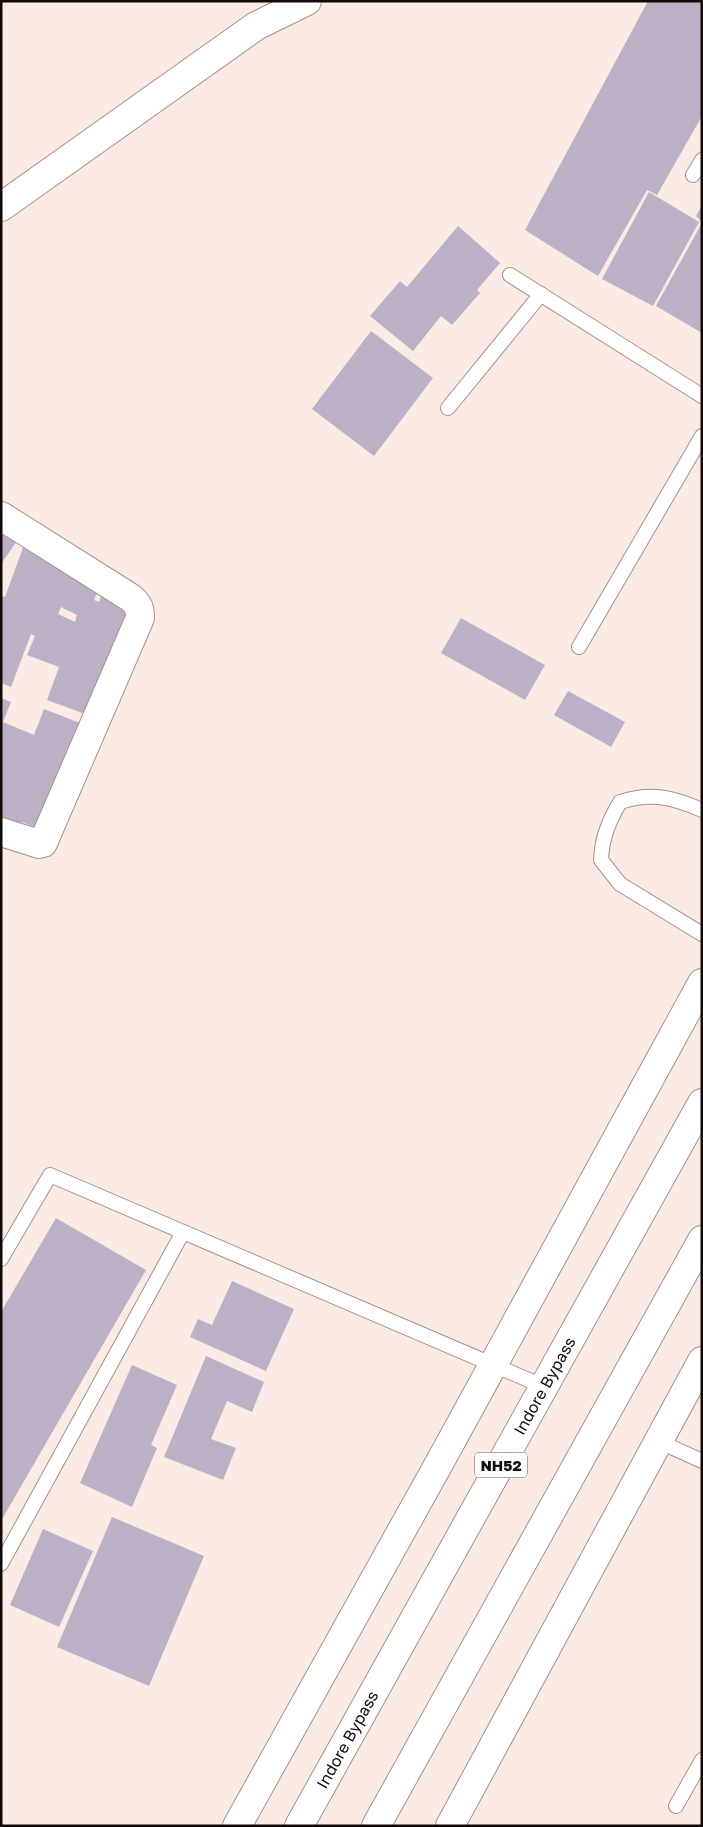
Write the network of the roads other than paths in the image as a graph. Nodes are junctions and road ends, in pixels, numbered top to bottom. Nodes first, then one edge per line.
1 (308, 1) edge
2 (702, 160) edge
3 (693, 175) dead end
4 (1, 207) edge
5 (510, 276) dead end
6 (541, 294) junction
7 (702, 396) edge
8 (448, 408) dead end
9 (702, 436) edge
10 (1, 516) edge
11 (579, 647) dead end
12 (702, 810) edge
13 (1, 832) edge
14 (702, 934) edge
15 (702, 982) edge
16 (702, 1103) edge
17 (183, 1232) junction
18 (702, 1240) edge
19 (1, 1258) edge
20 (702, 1361) edge
21 (493, 1364) junction
22 (545, 1387) junction
23 (658, 1441) junction
24 (702, 1461) edge
25 (1, 1564) edge
26 (702, 1760) edge
27 (676, 1806) dead end
28 (236, 1826) edge
29 (299, 1826) edge
30 (376, 1826) edge
31 (450, 1826) edge

1 - 4 main road
2 - 3 lane
5 - 6 lane
6 - 7 lane
6 - 8 lane
9 - 11 lane
10 - 13 main road
12 - 14 lane
15 - 21 main road
16 - 22 main road, Indore Bypass / NH52
17 - 19 lane
17 - 21 lane
17 - 25 lane
18 - 30 main road
20 - 23 main road
21 - 22 lane
21 - 28 main road
22 - 29 main road, Indore Bypass / NH52
23 - 24 lane
23 - 31 main road
26 - 27 lane

